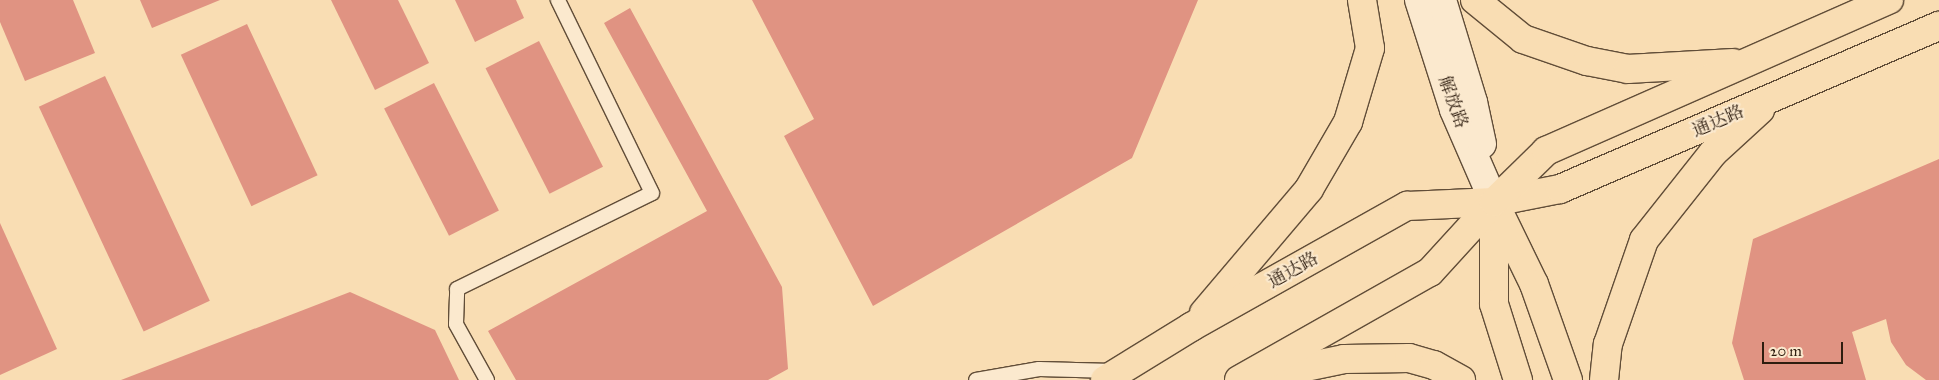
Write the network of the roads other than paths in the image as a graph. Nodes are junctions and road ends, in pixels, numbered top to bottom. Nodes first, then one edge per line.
1 (558, 0) edge
2 (1362, 0) edge
3 (1419, 0) edge
4 (1442, 0) edge
5 (1475, 0) edge
6 (1888, 0) edge
7 (1939, 26) edge
8 (1752, 62) junction
9 (1776, 96) junction
10 (1494, 202) junction
11 (1191, 327) junction
12 (1112, 375) edge
13 (487, 380) edge
14 (976, 380) edge
15 (1239, 380) edge
16 (1256, 380) edge
17 (1461, 380) edge
18 (1518, 380) edge
19 (1568, 380) edge
20 (1604, 380) edge

1 - 13 lane
2 - 11 main road
3 - 10 main road, 解放路
4 - 10 main road, 解放路
5 - 8 main road
6 - 8 main road
7 - 9 main road, 通达路
8 - 10 main road
9 - 10 main road, 通达路
9 - 20 main road
10 - 11 main road, 通达路
10 - 15 main road
10 - 18 main road, 解放路
10 - 19 main road, 解放路
11 - 12 main road, 通达路
12 - 14 lane
16 - 17 main road

